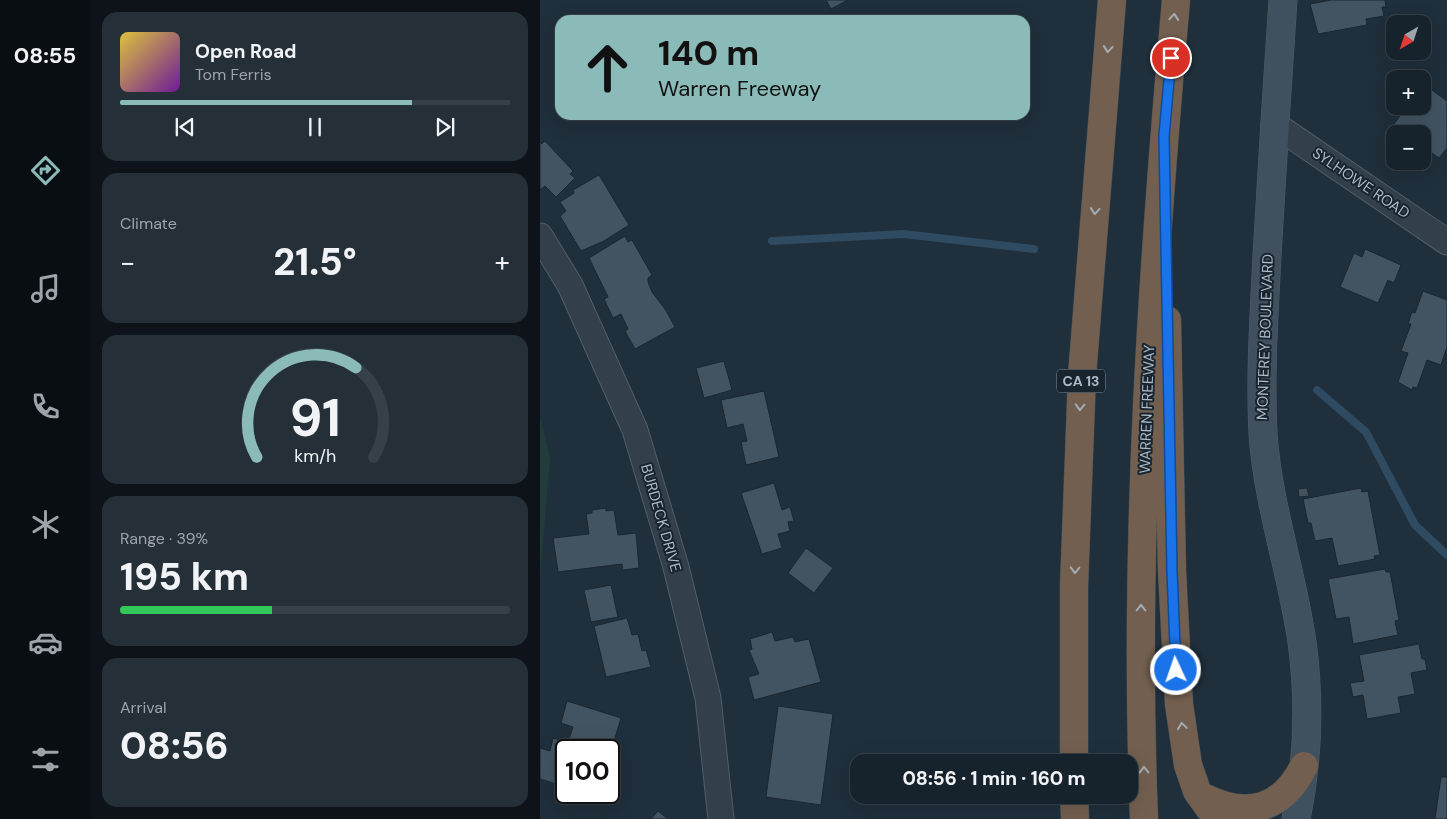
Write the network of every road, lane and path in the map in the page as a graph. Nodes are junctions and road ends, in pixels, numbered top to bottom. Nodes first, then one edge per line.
1 (1112, 0) edge
2 (1176, 0) edge
3 (1282, 0) edge
4 (1274, 124) junction
5 (1164, 136) junction
6 (540, 236) edge
7 (1447, 242) edge
8 (1074, 754) edge
9 (1304, 766) junction
10 (1197, 791) junction
11 (1074, 804) edge
12 (721, 819) edge
13 (1075, 819) edge
14 (1144, 819) edge
15 (1216, 819) edge
16 (1296, 819) edge

1 -> 8 highway, CA 13
5 -> 2 highway, WARREN FREEWAY
3 - 4 street, MONTEREY BOULEVARD
4 - 7 street, SYLHOWE ROAD
4 - 9 street, MONTEREY BOULEVARD
10 -> 5 highway
14 -> 5 highway, WARREN FREEWAY
6 - 12 street, BURDECK DRIVE
9 - 10 highway
9 - 16 street, MONTEREY BOULEVARD
10 - 15 highway
11 - 13 highway

